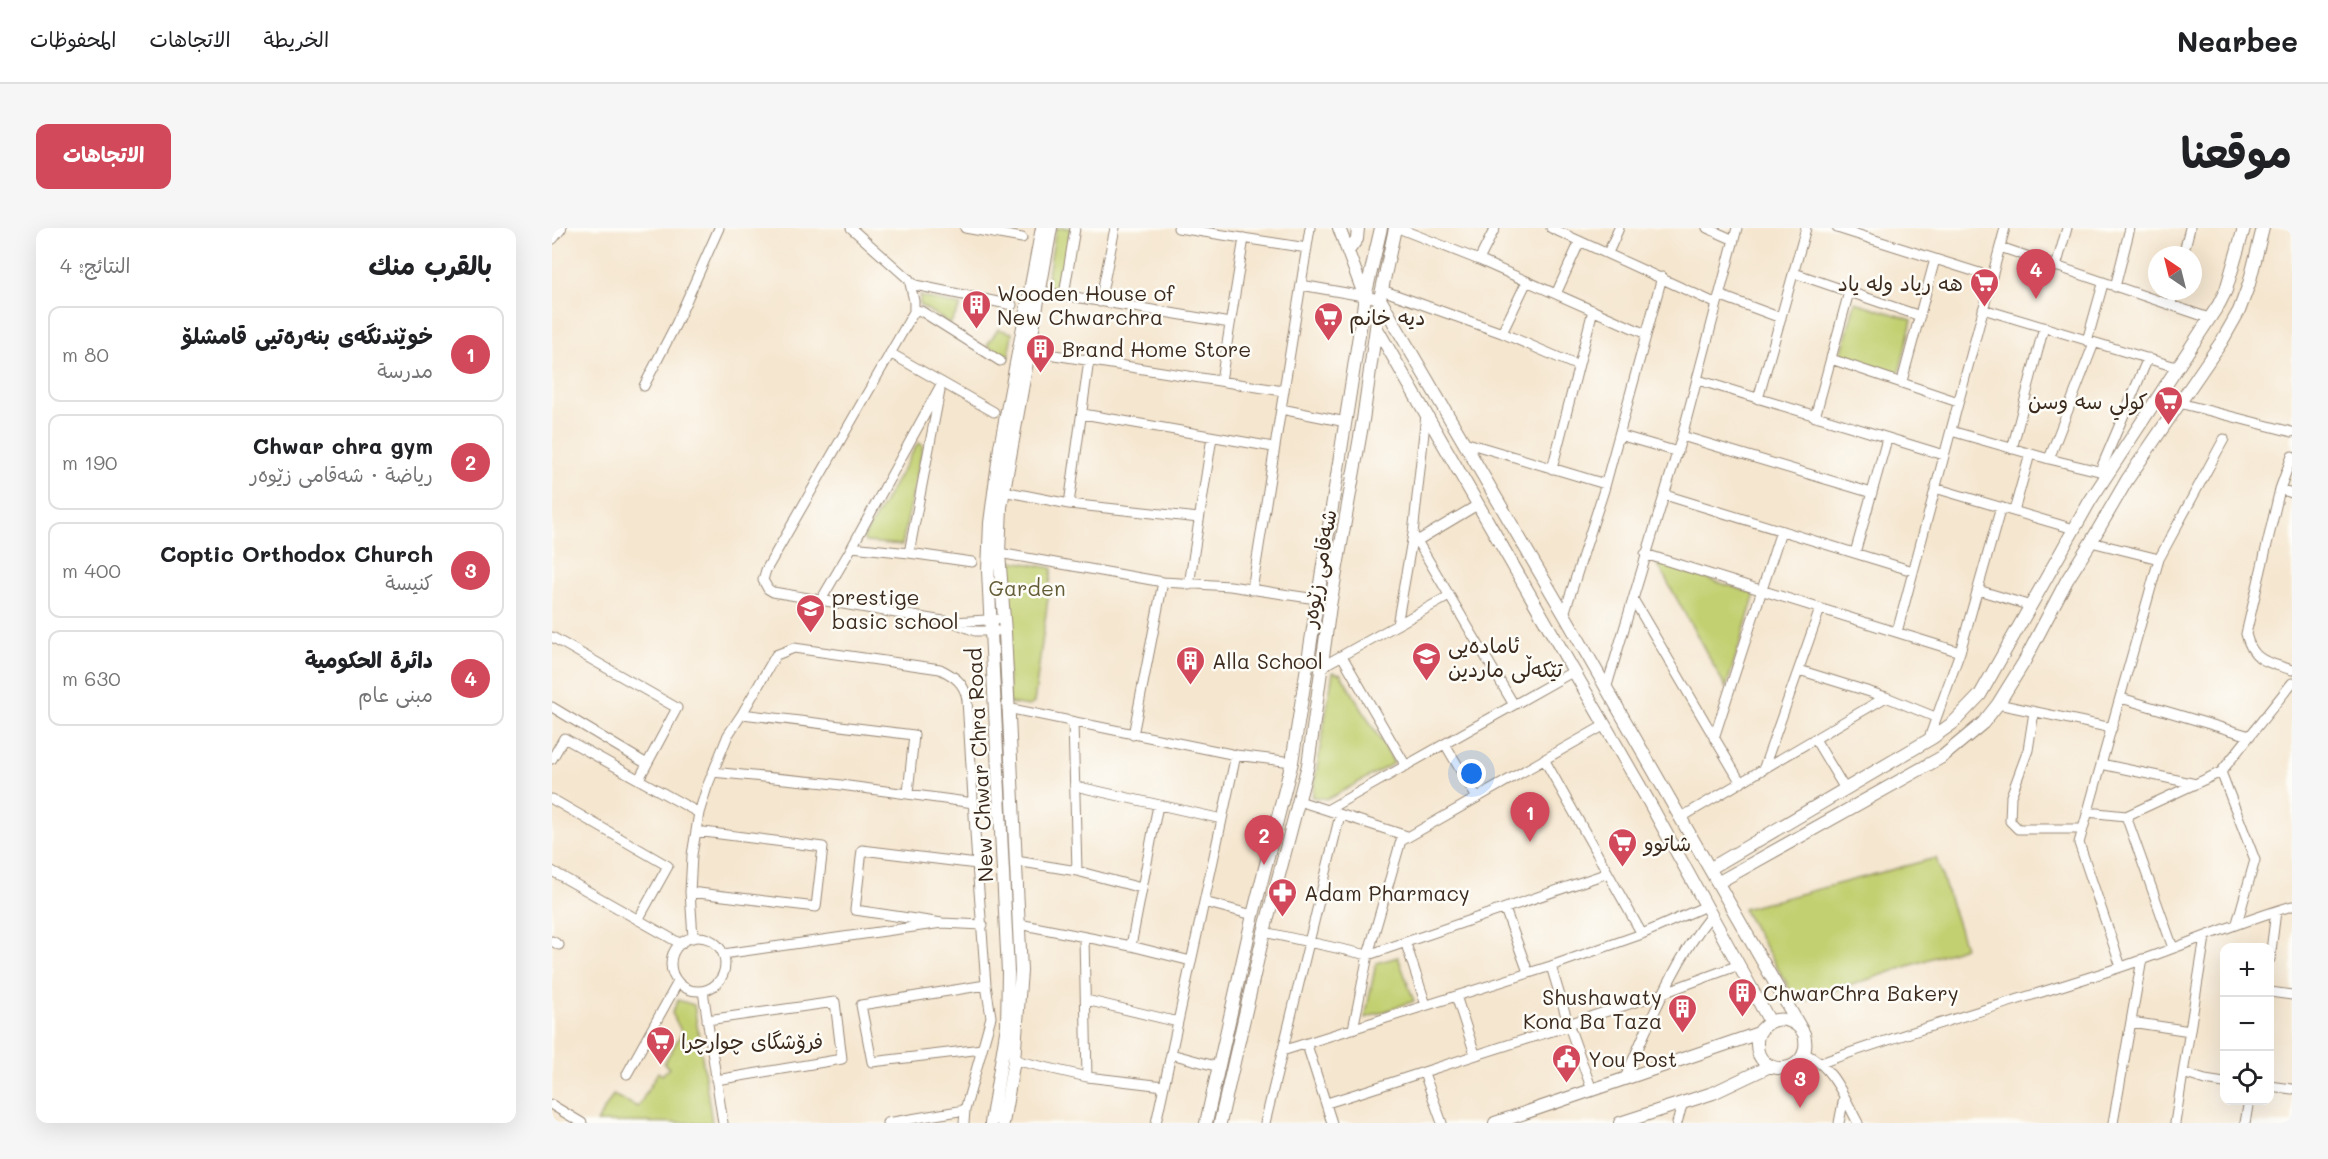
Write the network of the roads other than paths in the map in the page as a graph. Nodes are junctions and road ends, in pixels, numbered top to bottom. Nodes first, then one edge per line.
1 (560, 228) edge
2 (719, 228) edge
3 (851, 228) edge
4 (965, 228) edge
5 (1042, 228) edge
6 (1051, 228) edge
7 (1075, 228) edge
8 (1115, 228) edge
9 (1178, 228) edge
10 (1310, 228) edge
11 (1339, 228) edge
12 (1358, 228) edge
13 (1381, 228) edge
14 (1396, 228) edge
15 (1495, 228) edge
16 (1551, 228) edge
17 (1619, 228) edge
18 (1707, 228) edge
19 (1737, 228) edge
20 (1806, 228) edge
21 (1837, 228) edge
22 (2005, 228) edge
23 (2067, 228) edge
24 (2130, 228) edge
25 (2190, 228) edge
26 (2244, 228) edge
27 (2263, 228) edge
28 (1864, 232) edge
29 (552, 238) edge
30 (1023, 238) dead end
31 (1244, 238) junction
32 (1734, 240) junction
33 (1580, 241) junction
34 (2185, 246) edge
35 (2000, 247) junction
36 (1307, 248) junction
37 (1348, 251) junction
38 (1608, 253) junction
39 (1935, 259) junction
40 (1479, 260) junction
41 (2056, 267) junction
42 (1794, 273) junction
43 (1662, 277) junction
44 (1992, 277) junction
45 (909, 279) junction
46 (1527, 281) junction
47 (2103, 284) junction
48 (1301, 285) junction
49 (2115, 287) junction
50 (1039, 291) junction
51 (1849, 292) junction
52 (1381, 294) junction
53 (1556, 294) junction
54 (1062, 296) junction
55 (1365, 297) junction
56 (1718, 300) junction
57 (2172, 300) edge
58 (1100, 302) junction
59 (2171, 304) junction
60 (1012, 305) dead end
61 (1983, 309) junction
62 (1593, 310) junction
63 (914, 311) junction
64 (1920, 316) junction
65 (1781, 318) junction
66 (2209, 318) junction
67 (1230, 323) junction
68 (2044, 327) junction
69 (1377, 328) junction
70 (1502, 333) junction
71 (1646, 334) junction
72 (2091, 342) junction
73 (1029, 351) junction
74 (890, 353) junction
75 (2148, 358) junction
76 (1831, 359) junction
77 (1089, 360) junction
78 (1372, 360) junction
79 (1395, 360) junction
80 (1000, 361) dead end
81 (1420, 365) junction
82 (1578, 366) junction
83 (2176, 367) junction
84 (1404, 375) junction
85 (1698, 380) junction
86 (1221, 381) junction
87 (1902, 381) junction
88 (942, 383) junction
89 (644, 386) dead end
90 (1283, 391) junction
91 (1758, 399) junction
92 (1958, 402) junction
93 (2180, 403) junction
94 (1281, 409) junction
95 (994, 412) dead end
96 (1083, 414) junction
97 (1426, 414) junction
98 (1815, 417) junction
99 (1346, 422) junction
100 (1951, 431) junction
101 (2292, 432) edge
102 (1619, 435) junction
103 (1682, 436) junction
104 (1212, 437) junction
105 (1887, 439) junction
106 (2223, 439) dead end
107 (1464, 442) junction
108 (1274, 447) junction
109 (2012, 448) junction
110 (1677, 452) junction
111 (2030, 454) junction
112 (1944, 455) junction
113 (2292, 456) edge
114 (2049, 459) junction
115 (1552, 470) junction
116 (2104, 472) junction
117 (1605, 484) junction
118 (1935, 488) junction
119 (2280, 489) junction
120 (1003, 491) junction
121 (2292, 493) edge
122 (1872, 494) junction
123 (1665, 495) junction
124 (1069, 504) junction
125 (1479, 504) junction
126 (2001, 507) junction
127 (2014, 511) junction
128 (1199, 518) junction
129 (2074, 529) junction
130 (1781, 531) junction
131 (1415, 538) junction
132 (2091, 542) junction
133 (852, 547) junction
134 (909, 553) junction
135 (999, 554) junction
136 (1645, 554) junction
137 (1855, 554) junction
138 (2159, 559) junction
139 (972, 562) dead end
140 (1913, 571) junction
141 (2049, 573) junction
142 (2067, 580) junction
143 (1163, 582) junction
144 (1189, 585) junction
145 (1252, 590) junction
146 (1977, 590) junction
147 (1761, 591) junction
148 (1449, 596) junction
149 (1316, 599) junction
150 (1633, 599) junction
151 (821, 600) junction
152 (2031, 606) junction
153 (1820, 609) junction
154 (1564, 614) junction
155 (1397, 625) junction
156 (998, 626) junction
157 (1897, 632) junction
158 (552, 637) edge
159 (1960, 652) junction
160 (1342, 656) junction
161 (1322, 667) junction
162 (2292, 669) edge
163 (1799, 670) junction
164 (1574, 671) junction
165 (2292, 682) edge
166 (1606, 689) junction
167 (1886, 697) junction
168 (2121, 698) junction
169 (1998, 704) junction
170 (1514, 705) junction
171 (552, 707) edge
172 (1007, 708) junction
173 (2034, 712) junction
174 (742, 714) junction
175 (1935, 717) junction
176 (1073, 722) junction
177 (1605, 725) junction
178 (2112, 728) junction
179 (1133, 735) junction
180 (2250, 736) junction
181 (1714, 738) junction
182 (1815, 739) junction
183 (1928, 741) junction
184 (1445, 744) junction
185 (1236, 755) junction
186 (552, 759) edge
187 (1544, 759) junction
188 (1292, 762) junction
189 (647, 764) junction
190 (2101, 764) junction
191 (1406, 766) junction
192 (1763, 770) junction
193 (712, 772) junction
194 (2221, 772) junction
195 (639, 779) junction
196 (1741, 783) junction
197 (2196, 784) junction
198 (1075, 786) junction
199 (1845, 789) junction
200 (1665, 793) junction
201 (908, 794) junction
202 (552, 798) edge
203 (1477, 798) junction
204 (1299, 801) junction
205 (1649, 802) junction
206 (974, 803) junction
207 (1158, 805) junction
208 (1327, 810) junction
209 (2087, 812) junction
210 (699, 813) junction
211 (1340, 815) junction
212 (2126, 816) junction
213 (1680, 818) junction
214 (1222, 819) junction
215 (2083, 829) junction
216 (696, 831) junction
217 (1404, 837) junction
218 (1016, 861) junction
219 (977, 864) junction
220 (1711, 868) junction
221 (552, 871) edge
222 (1077, 871) junction
223 (1608, 873) junction
224 (1719, 882) junction
225 (1142, 888) junction
226 (690, 892) junction
227 (1204, 902) junction
228 (2292, 906) edge
229 (1505, 909) junction
230 (1709, 911) junction
231 (2276, 911) junction
232 (1253, 915) junction
233 (638, 920) junction
234 (942, 923) junction
235 (2237, 924) junction
236 (983, 926) junction
237 (1019, 929) junction
238 (1264, 932) junction
239 (1642, 934) junction
240 (2205, 937) junction
241 (693, 938) junction
242 (1084, 938) junction
243 (1309, 941) junction
244 (2272, 943) edge
245 (681, 944) junction
246 (1406, 944) junction
247 (1131, 946) junction
248 (2173, 948) junction
249 (723, 954) junction
250 (1368, 955) junction
251 (2142, 959) junction
252 (1191, 961) junction
253 (1739, 965) junction
254 (1551, 966) junction
255 (2121, 967) junction
256 (1528, 972) junction
257 (678, 982) junction
258 (986, 985) junction
259 (703, 991) junction
260 (1663, 993) junction
261 (2274, 993) edge
262 (2292, 995) edge
263 (1456, 996) junction
264 (1086, 1000) junction
265 (1426, 1005) junction
266 (707, 1020) junction
267 (1178, 1022) junction
268 (1770, 1022) junction
269 (2131, 1022) junction
270 (1569, 1025) junction
271 (1353, 1029) junction
272 (2190, 1031) junction
273 (1759, 1033) junction
274 (1804, 1034) junction
275 (1307, 1044) junction
276 (982, 1049) junction
277 (1282, 1051) junction
278 (1804, 1053) junction
279 (1171, 1054) junction
280 (1476, 1054) junction
281 (1014, 1060) junction
282 (1821, 1063) junction
283 (1770, 1066) junction
284 (1219, 1067) junction
285 (2183, 1072) junction
286 (1424, 1073) junction
287 (627, 1074) dead end
288 (1087, 1077) junction
289 (716, 1080) junction
290 (1624, 1080) junction
291 (2220, 1082) edge
292 (1164, 1086) junction
293 (2274, 1087) edge
294 (2292, 1089) edge
295 (1592, 1090) junction
296 (1844, 1097) junction
297 (1683, 1102) junction
298 (1327, 1103) junction
299 (552, 1105) edge
300 (2248, 1105) edge
301 (965, 1110) junction
302 (582, 1123) edge
303 (723, 1123) edge
304 (887, 1123) edge
305 (964, 1123) edge
306 (991, 1123) edge
307 (1004, 1123) edge
308 (1156, 1123) edge
309 (1206, 1123) edge
310 (1220, 1123) edge
311 (1264, 1123) edge
312 (1332, 1123) edge
313 (1442, 1123) edge
314 (1496, 1123) edge
315 (1620, 1123) edge
316 (1677, 1123) edge
317 (1839, 1123) edge
318 (1858, 1123) edge
319 (2113, 1123) edge
320 (2175, 1123) edge
321 (2245, 1123) edge

1 - 29 street
2 - 89 street
3 - 45 street
4 - 30 street
5 - 156 street, New Chwar Chra Road
6 - 50 street, New Chwar Chra Road
7 - 54 street
8 - 58 street
9 - 31 street
10 - 36 street
11 - 37 street
12 - 37 street
13 - 55 street, شەقامی زێوەر
14 - 40 street
14 - 52 street, شەقامی زێوەر
15 - 40 street
16 - 33 street
17 - 38 street
18 - 32 street
19 - 32 street
20 - 42 street
21 - 28 street
22 - 35 street
23 - 41 street
24 - 49 street
25 - 34 street
26 - 66 street
27 - 93 street
28 - 39 street
31 - 36 street
31 - 67 street
32 - 56 street
33 - 38 street
33 - 53 street
35 - 41 street
35 - 44 street
36 - 48 street
37 - 55 street
38 - 43 street
39 - 44 street
39 - 64 street
40 - 46 street
41 - 47 street
42 - 51 street
42 - 65 street
43 - 56 street
43 - 71 street
44 - 61 street
45 - 60 street
45 - 63 street
46 - 53 street
46 - 70 street
47 - 49 street
47 - 72 street
48 - 55 street
48 - 90 street
49 - 59 street
50 - 54 street
50 - 73 street, New Chwar Chra Road
51 - 64 street
51 - 76 street
52 - 55 street
52 - 69 street, شەقامی زێوەر
52 - 70 street
52 - 81 street
53 - 62 street
54 - 58 street
55 - 69 street
55 - 99 street, شەقامی زێوەر
56 - 65 street
56 - 85 street
57 - 59 street
58 - 67 street
59 - 66 street
61 - 68 street
61 - 92 street
62 - 71 street
62 - 82 street
63 - 74 street
63 - 80 street
64 - 87 street
65 - 91 street
66 - 83 street
67 - 86 street
68 - 72 street
68 - 109 street
69 - 78 street, شەقامی زێوەر
69 - 79 street
70 - 82 street
71 - 102 street
72 - 75 street
72 - 114 street
73 - 77 street
73 - 120 street, New Chwar Chra Road
74 - 88 street
74 - 151 street
75 - 83 street
75 - 116 street
76 - 87 street
76 - 98 street
77 - 86 street
77 - 96 street
78 - 79 street
78 - 161 street, شەقامی زێوەر
79 - 84 street
81 - 84 street
81 - 107 street
82 - 115 street
83 - 116 street
84 - 97 street
85 - 91 street
85 - 103 street
86 - 90 street
87 - 92 street
88 - 95 street
88 - 133 street
88 - 134 street
90 - 94 street
91 - 98 street
92 - 100 street
93 - 101 street
93 - 132 street
94 - 99 street
94 - 108 street
96 - 104 street
96 - 124 street
97 - 125 street
97 - 131 street
98 - 105 street
99 - 149 street, شەقامی زێوەر
100 - 109 street
100 - 112 street
102 - 110 street
102 - 117 street
103 - 110 street
103 - 122 street
104 - 108 street
104 - 128 street
105 - 112 street
105 - 122 street
106 - 138 street
107 - 115 street
107 - 154 street
108 - 145 street
109 - 111 street
110 - 123 street
111 - 114 street
111 - 127 street
112 - 118 street
113 - 119 street
114 - 116 street
115 - 117 street
116 - 129 street
117 - 154 street
118 - 126 street
118 - 140 street
119 - 121 street
119 - 162 street
120 - 124 street
120 - 135 street, New Chwar Chra Road
122 - 137 street
123 - 130 street
123 - 136 street
124 - 128 street
125 - 131 street
125 - 164 street
126 - 127 street
126 - 146 street
127 - 129 street
128 - 144 street
129 - 141 street
130 - 137 street
130 - 147 street
131 - 148 street
131 - 155 street
132 - 138 street
132 - 142 street
133 - 134 street
133 - 151 street
134 - 139 street
135 - 143 street
135 - 156 street, New Chwar Chra Road
136 - 147 street
136 - 150 street
137 - 140 street
138 - 168 street
140 - 157 street
141 - 142 street
141 - 152 street
142 - 169 street
143 - 144 street
143 - 179 street
144 - 145 street
145 - 149 street
146 - 152 street
146 - 159 street
147 - 153 street
147 - 181 street
148 - 155 street
148 - 170 street
149 - 188 street, شەقامی زێوەر
150 - 166 street
150 - 181 street
151 - 156 street
152 - 183 street
153 - 157 street
153 - 163 street
154 - 166 street
155 - 160 street
156 - 172 street, New Chwar Chra Road
156 - 306 street, New Chwar Chra Road
157 - 159 street
158 - 189 street
159 - 175 street
160 - 161 street
160 - 191 street
161 - 204 street, شەقامی زێوەر
163 - 167 street
163 - 192 street
164 - 170 street
164 - 177 street
165 - 180 street
166 - 200 street
167 - 175 street
167 - 182 street
168 - 178 street
168 - 180 street
169 - 173 street
169 - 224 street
170 - 184 street
171 - 189 street
172 - 176 street
172 - 218 street, New Chwar Chra Road
173 - 178 street
173 - 215 street
174 - 193 street
174 - 201 street
174 - 206 street
175 - 183 street
176 - 179 street
176 - 198 street
177 - 187 street
177 - 205 street
178 - 190 street
179 - 185 street
180 - 194 street
181 - 196 street
182 - 192 street
182 - 199 street
183 - 199 street
184 - 191 street
184 - 203 street
185 - 188 street
185 - 214 street
186 - 195 street
187 - 203 street
187 - 223 street
188 - 232 street, شەقامی زێوەر
189 - 195 street
190 - 197 street
190 - 209 street
191 - 208 street
192 - 196 street
193 - 201 street
193 - 210 street
194 - 197 street
194 - 235 street
195 - 210 street
196 - 213 street
197 - 212 street
198 - 207 street
198 - 222 street
199 - 220 street
200 - 205 street
200 - 213 street
201 - 206 street
202 - 233 street
203 - 217 street
204 - 208 street
204 - 238 street, شەقامی زێوەر
205 - 230 street
206 - 219 street
207 - 214 street
207 - 225 street
208 - 211 street
209 - 212 street
209 - 215 street
210 - 216 street
211 - 217 street
211 - 243 street
212 - 248 street
213 - 220 street
214 - 227 street
215 - 255 street
216 - 226 street
216 - 226 street
217 - 250 street
218 - 222 street
218 - 237 street, New Chwar Chra Road
219 - 234 street
219 - 236 street
220 - 224 street
221 - 233 street
222 - 225 street
223 - 229 street
223 - 239 street
224 - 274 street
225 - 247 street
226 - 241 street
227 - 232 street
227 - 252 street
228 - 231 street
229 - 246 street
229 - 256 street
230 - 239 street
230 - 253 street
230 - 260 street
231 - 235 street
231 - 244 street
232 - 284 street, شەقامی زێوەر
233 - 245 street
234 - 236 street
234 - 249 street
235 - 240 street
236 - 258 street
237 - 242 street
237 - 281 street, New Chwar Chra Road
238 - 243 street
238 - 310 street, شەقامی زێوەر
239 - 254 street
240 - 248 street
240 - 272 street
241 - 245 street
241 - 249 street
242 - 247 street
242 - 264 street
243 - 250 street
243 - 277 street
245 - 257 street
246 - 250 street
246 - 265 street
247 - 252 street
248 - 251 street
249 - 259 street
250 - 271 street
251 - 255 street
251 - 269 street
252 - 267 street
253 - 260 street
253 - 268 street
254 - 256 street
254 - 270 street
255 - 282 street
256 - 263 street
257 - 259 street
257 - 287 street
258 - 276 street
258 - 276 street
259 - 266 street
260 - 270 street
260 - 290 street
261 - 262 street
263 - 265 street
263 - 280 street
264 - 267 street
264 - 288 street
265 - 271 street
266 - 289 street
266 - 289 street
267 - 279 street
268 - 273 street
268 - 274 street
269 - 272 street
269 - 319 street
270 - 280 street
270 - 295 street
271 - 275 street
272 - 285 street
273 - 283 street
273 - 290 street
274 - 278 street
275 - 277 street
275 - 298 street
276 - 301 street
277 - 311 street
278 - 282 street
278 - 283 street
279 - 284 street
279 - 292 street
280 - 286 street
281 - 288 street
281 - 307 street, New Chwar Chra Road
282 - 296 street
283 - 297 street
284 - 309 street, شەقامی زێوەر
285 - 291 street
285 - 320 street
286 - 298 street
286 - 313 street
288 - 292 street
289 - 303 street
290 - 295 street
292 - 308 street
293 - 294 street
295 - 314 street
296 - 317 street
296 - 318 street
297 - 315 street
297 - 316 street
298 - 312 street
299 - 302 street
300 - 321 street
301 - 304 street
301 - 305 street

